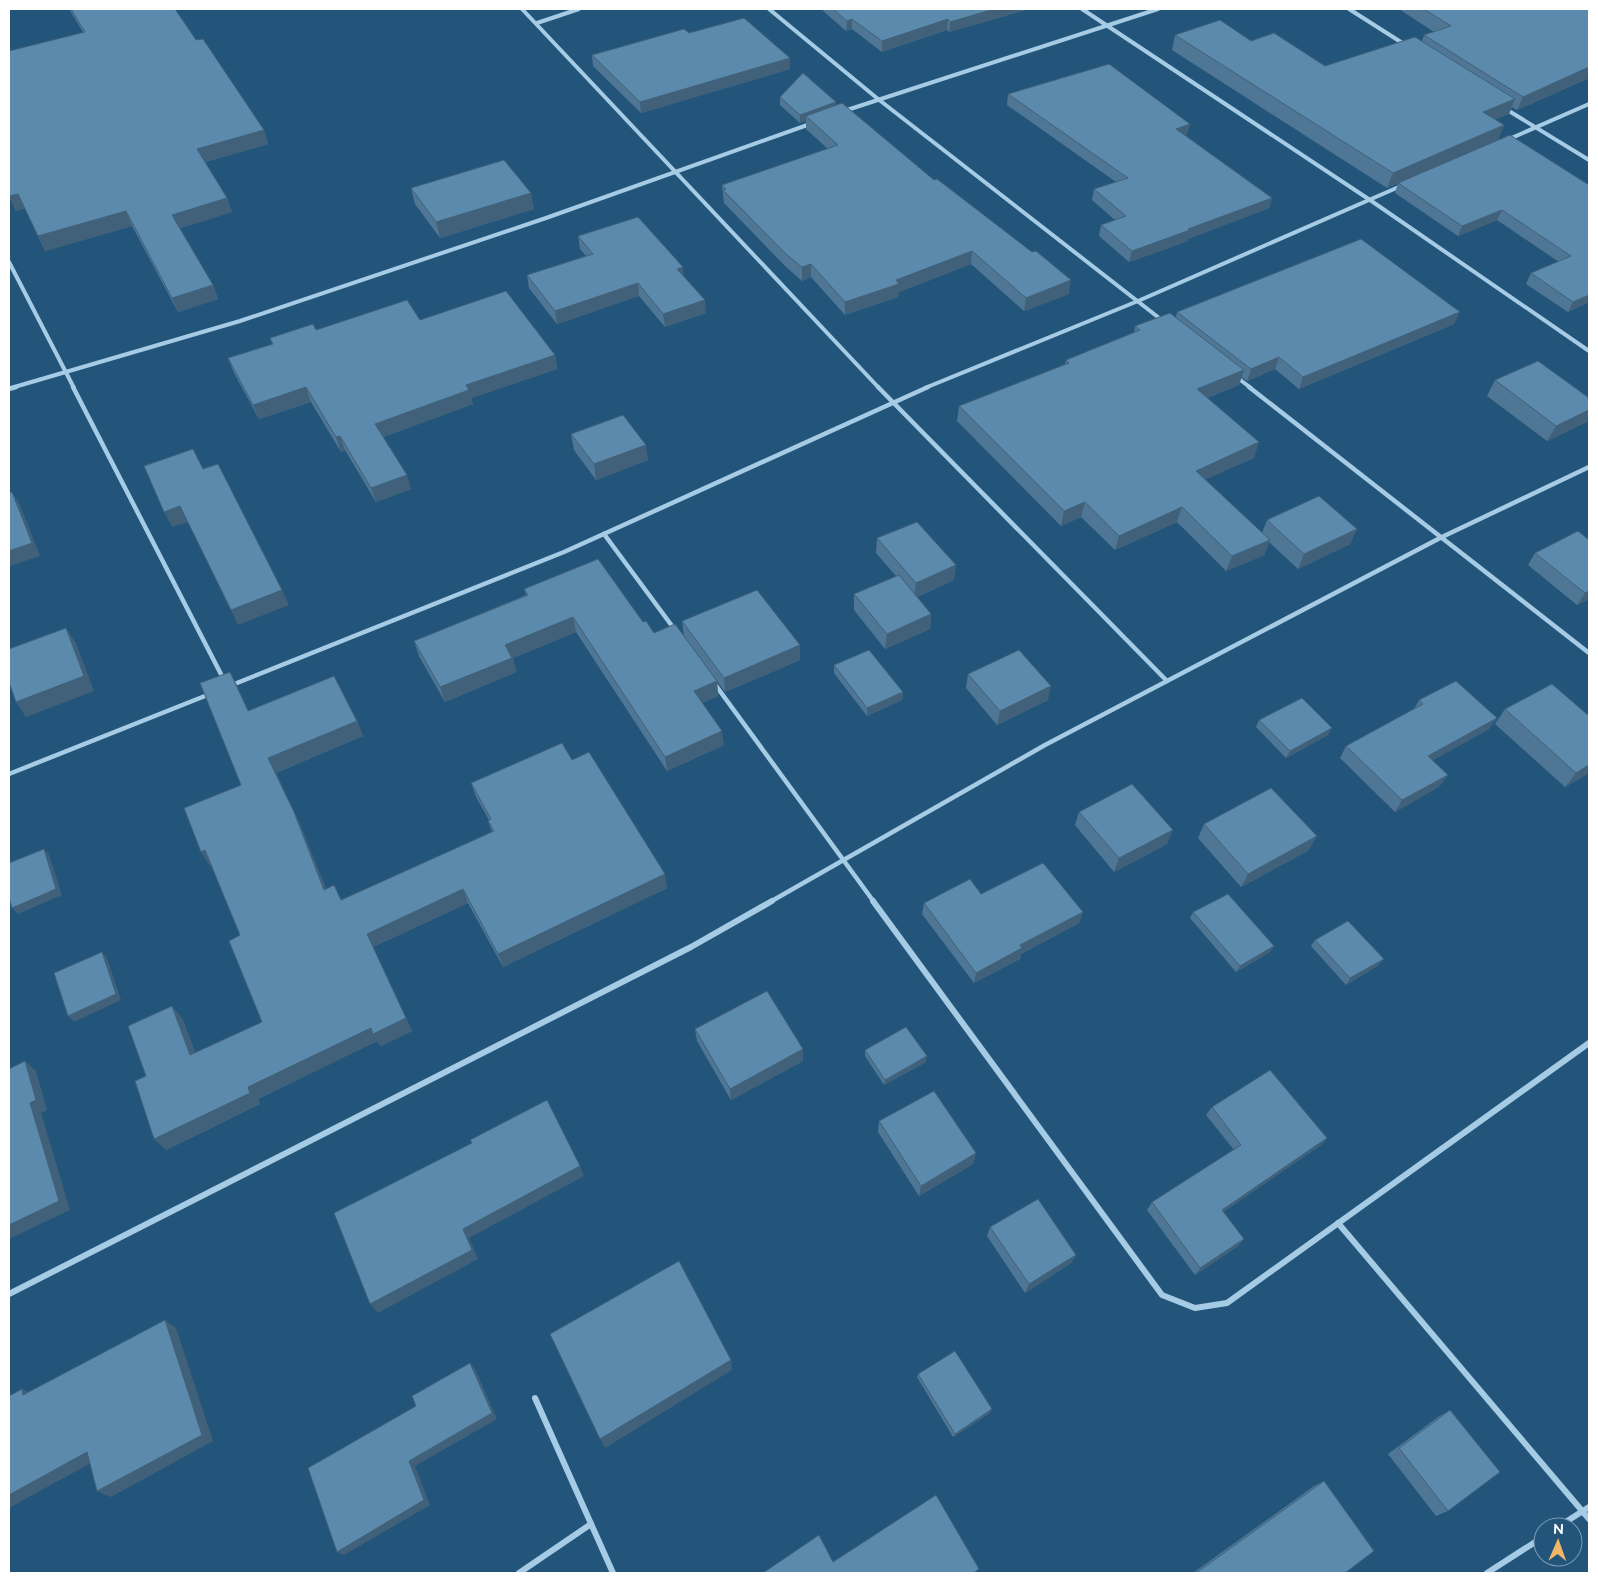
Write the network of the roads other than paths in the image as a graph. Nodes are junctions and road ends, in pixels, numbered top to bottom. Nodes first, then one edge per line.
1 (522, 9) edge
2 (579, 9) edge
3 (769, 9) edge
4 (1082, 9) edge
5 (1158, 9) edge
6 (1349, 9) edge
7 (537, 23) junction
8 (1106, 26) junction
9 (1406, 45) edge
10 (878, 99) junction
11 (1589, 104) edge
12 (1503, 107) edge
13 (841, 113) edge
14 (822, 119) edge
15 (1536, 128) junction
16 (1501, 143) edge
17 (1589, 160) edge
18 (675, 172) junction
19 (1405, 184) edge
20 (1370, 200) junction
21 (9, 262) edge
22 (1138, 301) junction
23 (1169, 325) edge
24 (1589, 351) edge
25 (66, 372) junction
26 (1231, 374) edge
27 (9, 389) edge
28 (892, 402) junction
29 (1589, 467) edge
30 (604, 534) junction
31 (1442, 537) junction
32 (680, 638) edge
33 (1589, 653) edge
34 (709, 677) edge
35 (1167, 680) junction
36 (218, 690) edge
37 (9, 774) edge
38 (844, 860) junction
39 (1589, 1043) edge
40 (1338, 1223) junction
41 (9, 1294) edge
42 (535, 1398) dead end
43 (1586, 1509) edge
44 (1574, 1517) edge
45 (1589, 1520) edge
46 (591, 1524) junction
47 (1533, 1543) edge
48 (518, 1573) edge
49 (613, 1573) edge
50 (1487, 1573) edge

1 - 7 street
2 - 7 street
3 - 10 street
4 - 8 street
5 - 8 street
6 - 9 street
7 - 18 street
8 - 10 street
8 - 20 street
10 - 13 street
10 - 22 street
11 - 15 street
12 - 15 street
14 - 18 street
15 - 16 street
15 - 17 street
18 - 25 street
18 - 28 street
19 - 20 street
20 - 22 street
20 - 24 street
21 - 25 street
22 - 23 street
22 - 28 street
25 - 27 street
25 - 30 street
26 - 31 street
28 - 30 street
28 - 35 street
29 - 31 street
30 - 32 street
31 - 33 street
31 - 35 street
34 - 38 street
35 - 38 street
36 - 37 street
38 - 40 street
38 - 41 street
39 - 40 street
40 - 43 street
42 - 46 street
43 - 44 street
43 - 45 street
46 - 48 street
46 - 49 street
47 - 50 street

